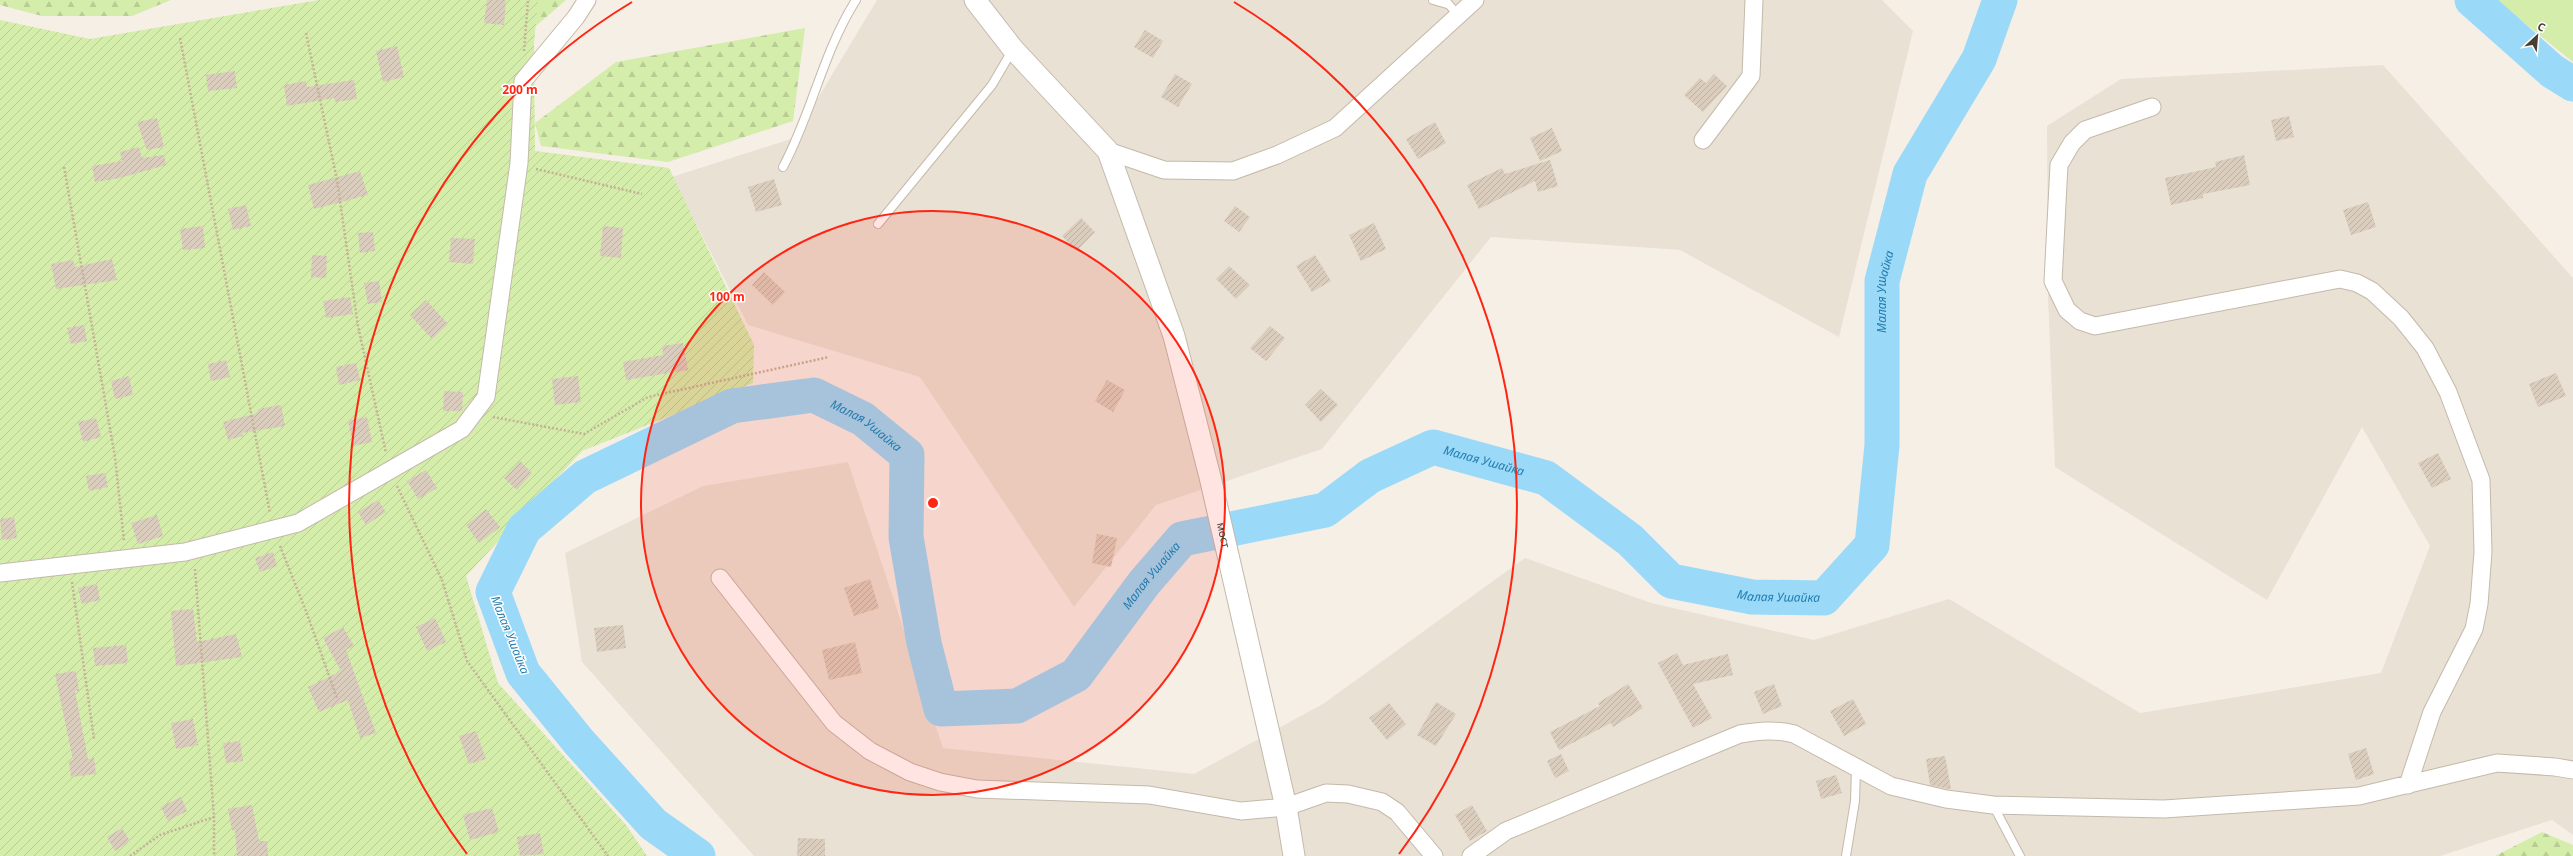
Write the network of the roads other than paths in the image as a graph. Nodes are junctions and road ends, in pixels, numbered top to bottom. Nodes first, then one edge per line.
1 (587, 0) edge
2 (856, 0) edge
3 (975, 0) edge
4 (1433, 0) edge
5 (1475, 0) edge
6 (1754, 0) edge
7 (1450, 6) edge
8 (1013, 49) junction
9 (2152, 107) dead end
10 (1703, 140) dead end
11 (1108, 151) junction
12 (783, 167) dead end
13 (878, 224) dead end
14 (0, 573) edge
15 (720, 578) dead end
16 (1856, 769) junction
17 (2573, 770) edge
18 (2408, 785) junction
19 (1993, 805) junction
20 (1286, 807) junction
21 (1294, 856) edge
22 (1434, 856) edge
23 (1470, 856) edge
24 (1846, 856) edge
25 (2020, 856) edge

1 - 14 street
2 - 12 lane
3 - 8 street
4 - 7 lane
5 - 7 street
6 - 10 street
7 - 11 street
8 - 11 street
8 - 13 lane
9 - 18 street
11 - 20 street, мост
15 - 20 street
16 - 19 street
16 - 23 street
16 - 24 lane
17 - 18 street
18 - 19 street
19 - 25 lane
20 - 21 street, мост
20 - 22 street

